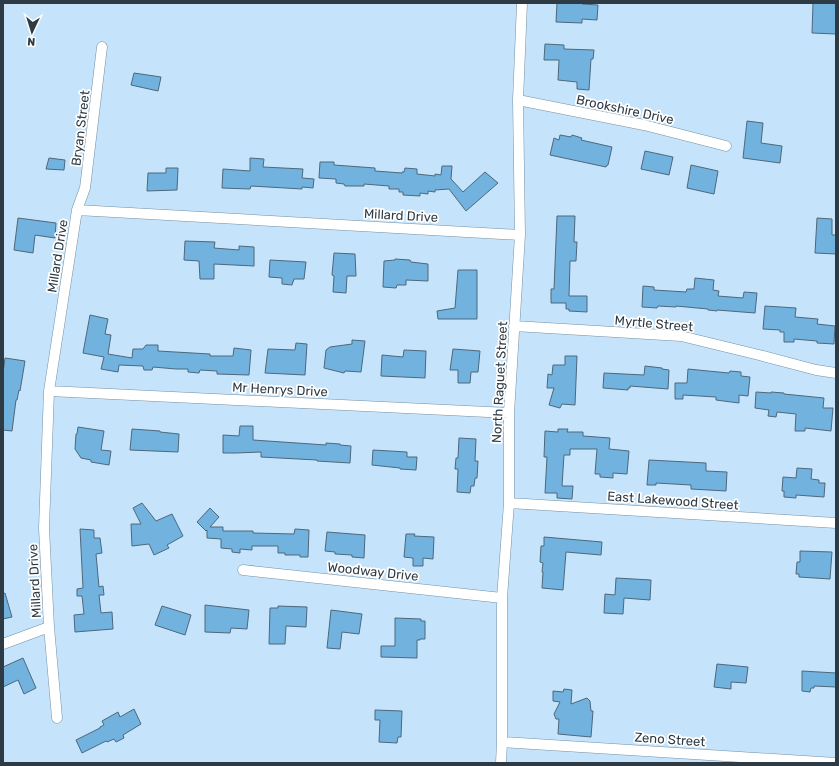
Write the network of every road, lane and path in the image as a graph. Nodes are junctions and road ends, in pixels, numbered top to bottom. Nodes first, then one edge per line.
1 (522, 3) edge
2 (102, 47) dead end
3 (518, 100) junction
4 (726, 146) dead end
5 (77, 210) junction
6 (520, 235) junction
7 (514, 326) junction
8 (836, 373) edge
9 (49, 391) junction
10 (509, 413) junction
11 (509, 503) junction
12 (836, 523) edge
13 (243, 570) dead end
14 (502, 598) junction
15 (50, 627) junction
16 (3, 644) edge
17 (57, 718) dead end
18 (502, 742) junction
19 (501, 763) edge
20 (836, 763) edge

1 - 3 street, North Raguet Street
2 - 5 street, Bryan Street
3 - 4 street, Brookshire Drive
3 - 6 street, North Raguet Street
5 - 6 street, Millard Drive
5 - 9 street, Millard Drive
6 - 7 street, North Raguet Street
7 - 8 street, Myrtle Street
7 - 10 street, North Raguet Street
9 - 10 street, Mr Henrys Drive
9 - 15 street, Millard Drive
10 - 11 street, North Raguet Street
11 - 12 street, East Lakewood Street
11 - 14 street, North Raguet Street
13 - 14 street, Woodway Drive
14 - 18 street, North Raguet Street
15 - 16 street, Millard Drive
15 - 17 street
18 - 19 street, North Raguet Street
18 - 20 street, Zeno Street

